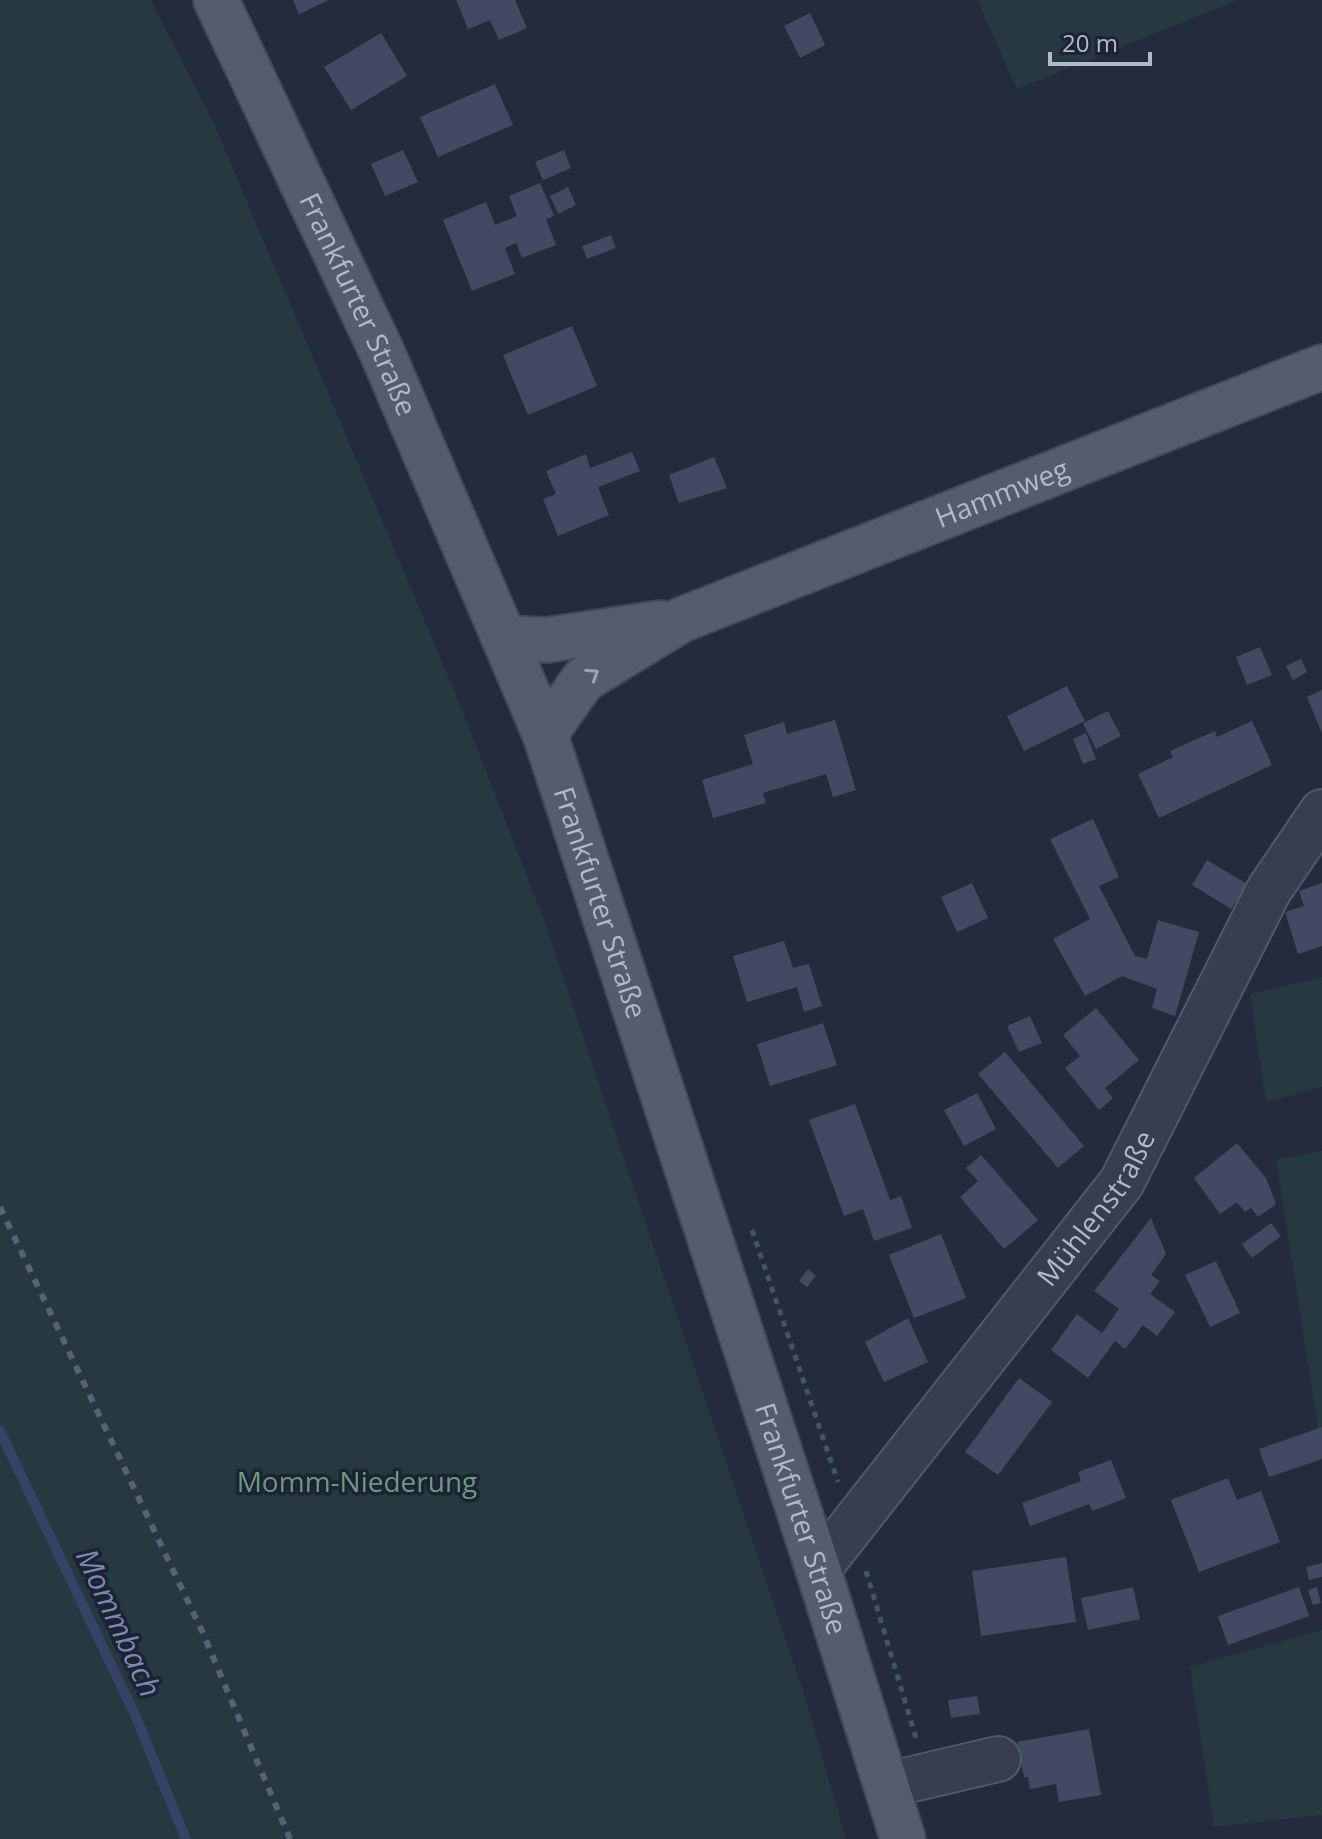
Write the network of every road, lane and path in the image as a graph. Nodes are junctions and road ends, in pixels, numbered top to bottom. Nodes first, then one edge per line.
1 (216, 0) edge
2 (1322, 367) edge
3 (681, 620) junction
4 (504, 638) junction
5 (545, 734) junction
6 (1322, 812) edge
7 (853, 1528) junction
8 (818, 1569) junction
9 (998, 1759) dead end
10 (907, 1780) junction
11 (903, 1839) edge

1 - 4 main road, Frankfurter Straße
2 - 3 main road, Hammweg
3 - 4 main road, Hammweg
5 -> 3 main road, Hammweg
4 - 5 main road, Frankfurter Straße
5 - 8 main road, Frankfurter Straße
6 - 7 street, Mühlenstraße
7 - 8 street, Mühlenstraße
7 - 10 path
8 - 10 main road, Frankfurter Straße
9 - 10 street
10 - 11 main road, Frankfurter Straße

